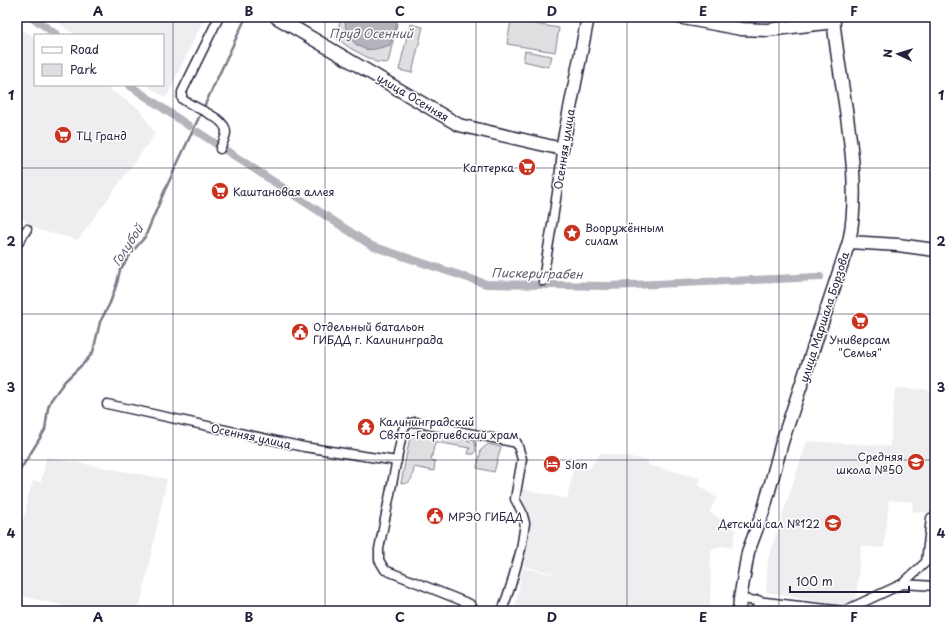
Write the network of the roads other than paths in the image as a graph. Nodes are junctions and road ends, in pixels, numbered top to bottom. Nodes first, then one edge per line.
1 (218, 17) edge
2 (276, 17) edge
3 (588, 17) edge
4 (678, 17) edge
5 (834, 19) edge
6 (221, 147) dead end
7 (562, 149) junction
8 (27, 229) dead end
9 (849, 242) junction
10 (17, 245) edge
11 (935, 250) edge
12 (543, 281) dead end
13 (107, 404) dead end
14 (397, 461) junction
15 (931, 518) dead end
16 (902, 584) junction
17 (935, 586) edge
18 (740, 599) junction
19 (758, 600) junction
20 (476, 611) edge
21 (502, 611) edge
22 (739, 611) edge
23 (757, 611) edge

1 - 6 street
2 - 7 street, улица Осенняя
3 - 7 street, Осенняя улица
4 - 5 street
5 - 9 street, улица Маршала Борзова
7 - 12 street, Осенняя улица
8 - 10 street
9 - 11 street
9 - 18 street, улица Маршала Борзова
13 - 14 street, Осенняя улица
14 - 20 street
14 - 21 street
15 - 16 street
16 - 17 street
16 - 19 street
18 - 19 street
18 - 22 street, улица Маршала Борзова
19 - 23 street

